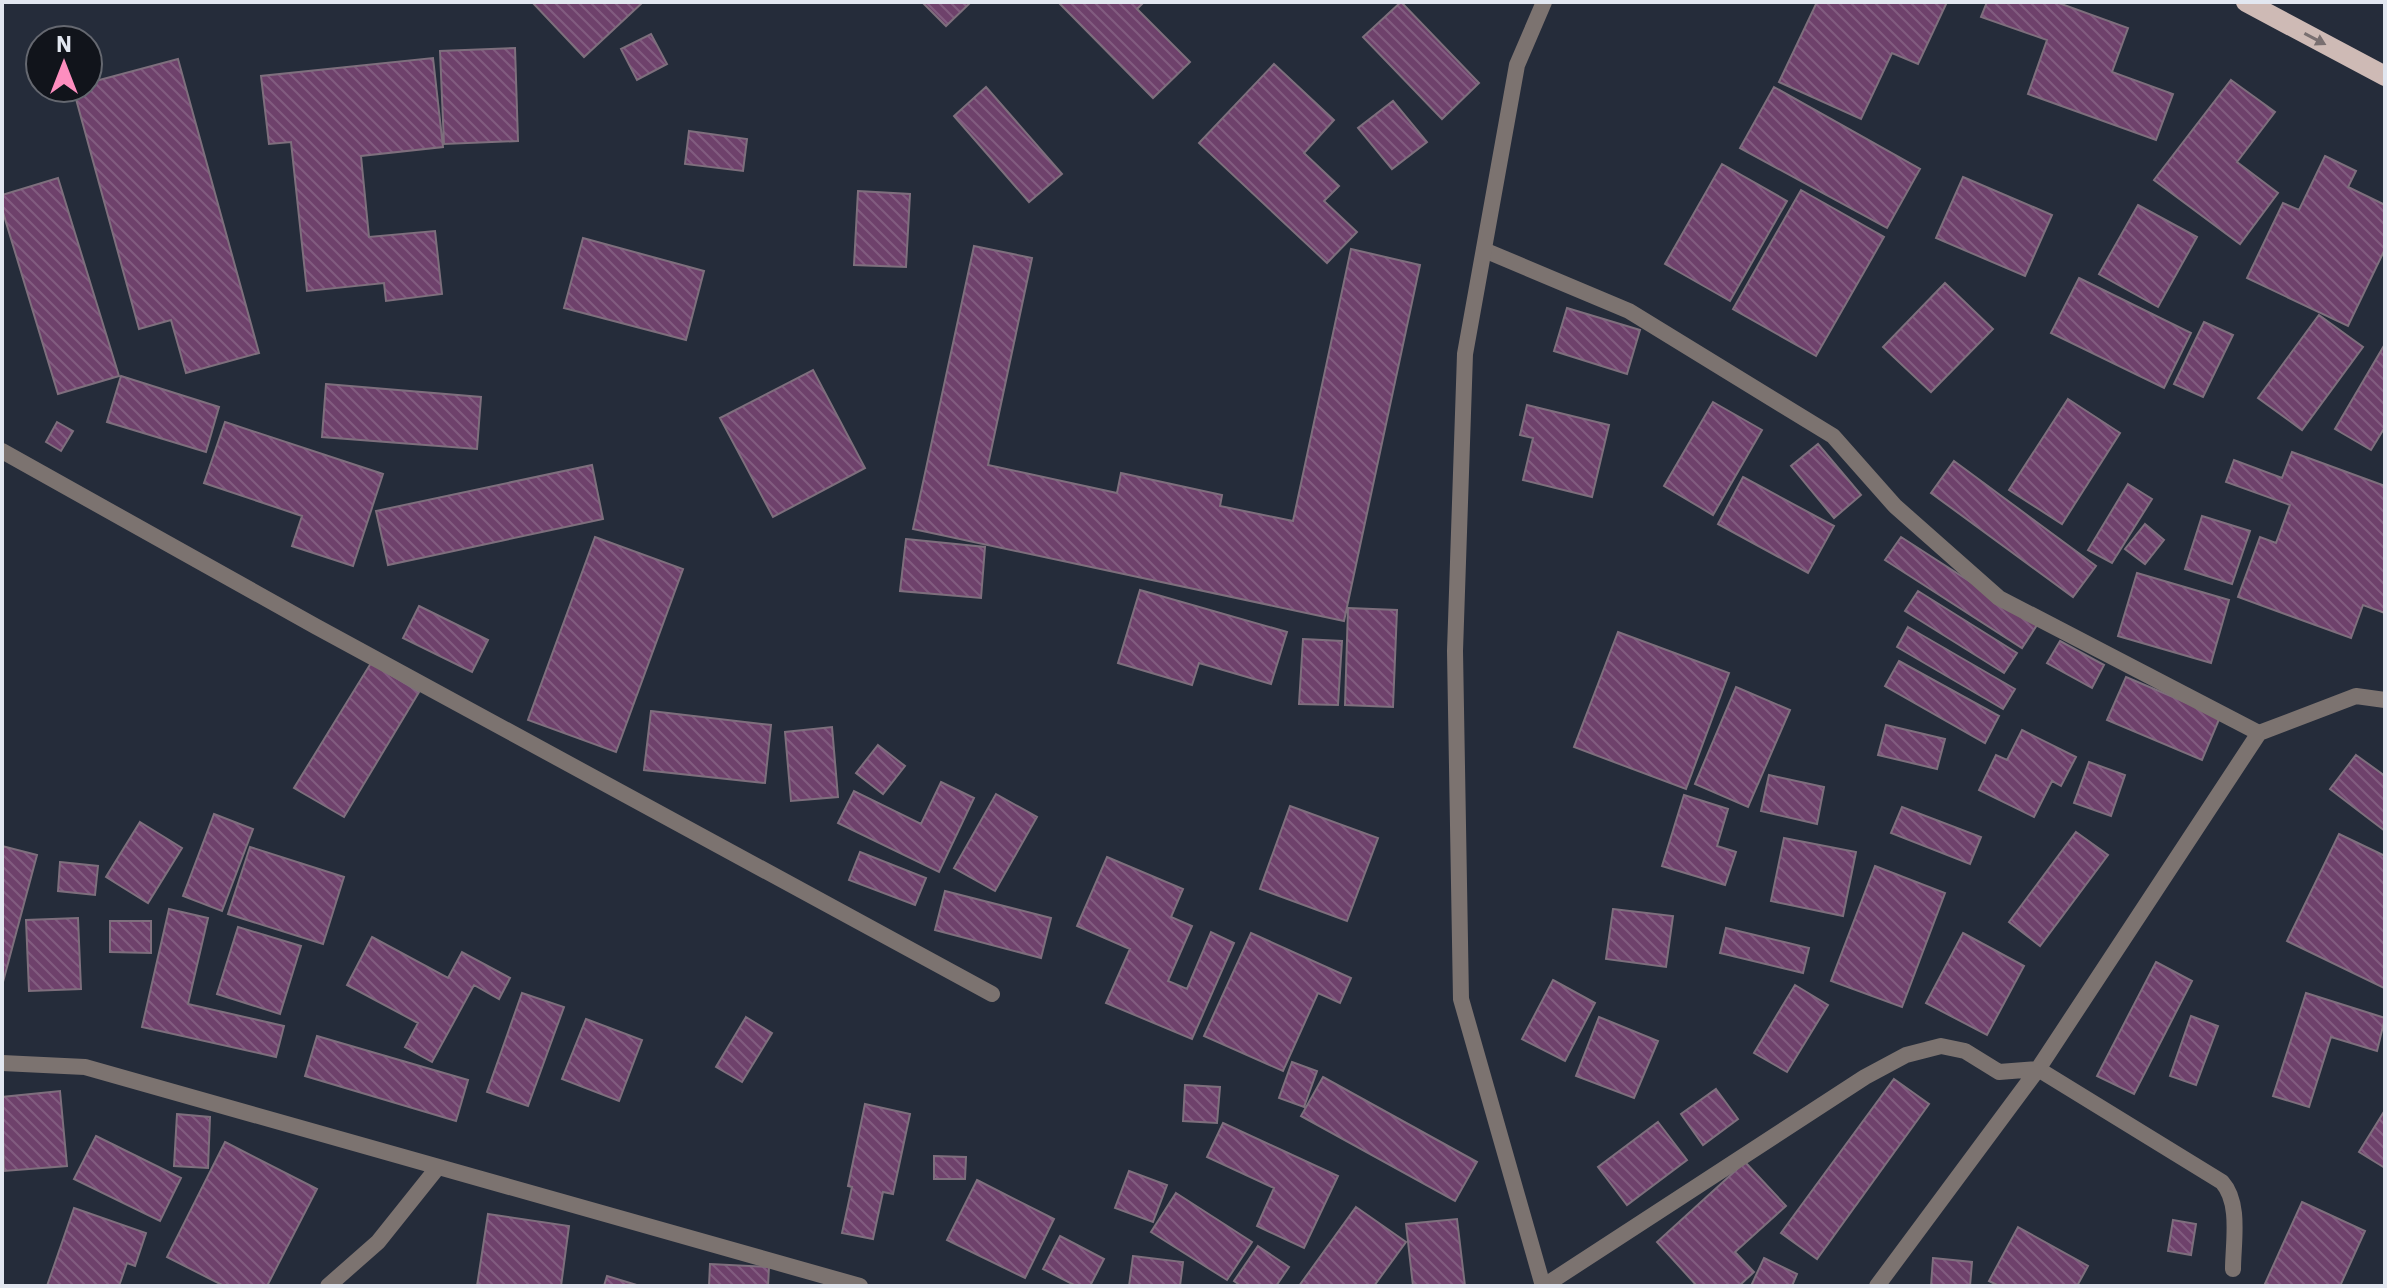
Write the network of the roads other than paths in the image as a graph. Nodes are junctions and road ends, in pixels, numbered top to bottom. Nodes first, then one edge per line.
1 (1544, 2) edge
2 (2246, 2) edge
3 (2385, 76) edge
4 (1484, 250) junction
5 (2, 451) edge
6 (2385, 700) edge
7 (2259, 733) junction
8 (992, 994) dead end
9 (2, 1063) edge
10 (2038, 1069) junction
11 (438, 1167) junction
12 (2233, 1269) dead end
13 (328, 1286) edge
14 (860, 1286) edge
15 (1544, 1286) edge
16 (1877, 1286) edge

1 - 4 street
2 -> 3 main road
4 - 7 street
4 - 15 street
5 - 8 street
6 - 7 street
7 - 10 street
9 - 11 street
10 - 12 street
10 - 15 street
10 - 16 street
11 - 13 street
11 - 14 street

